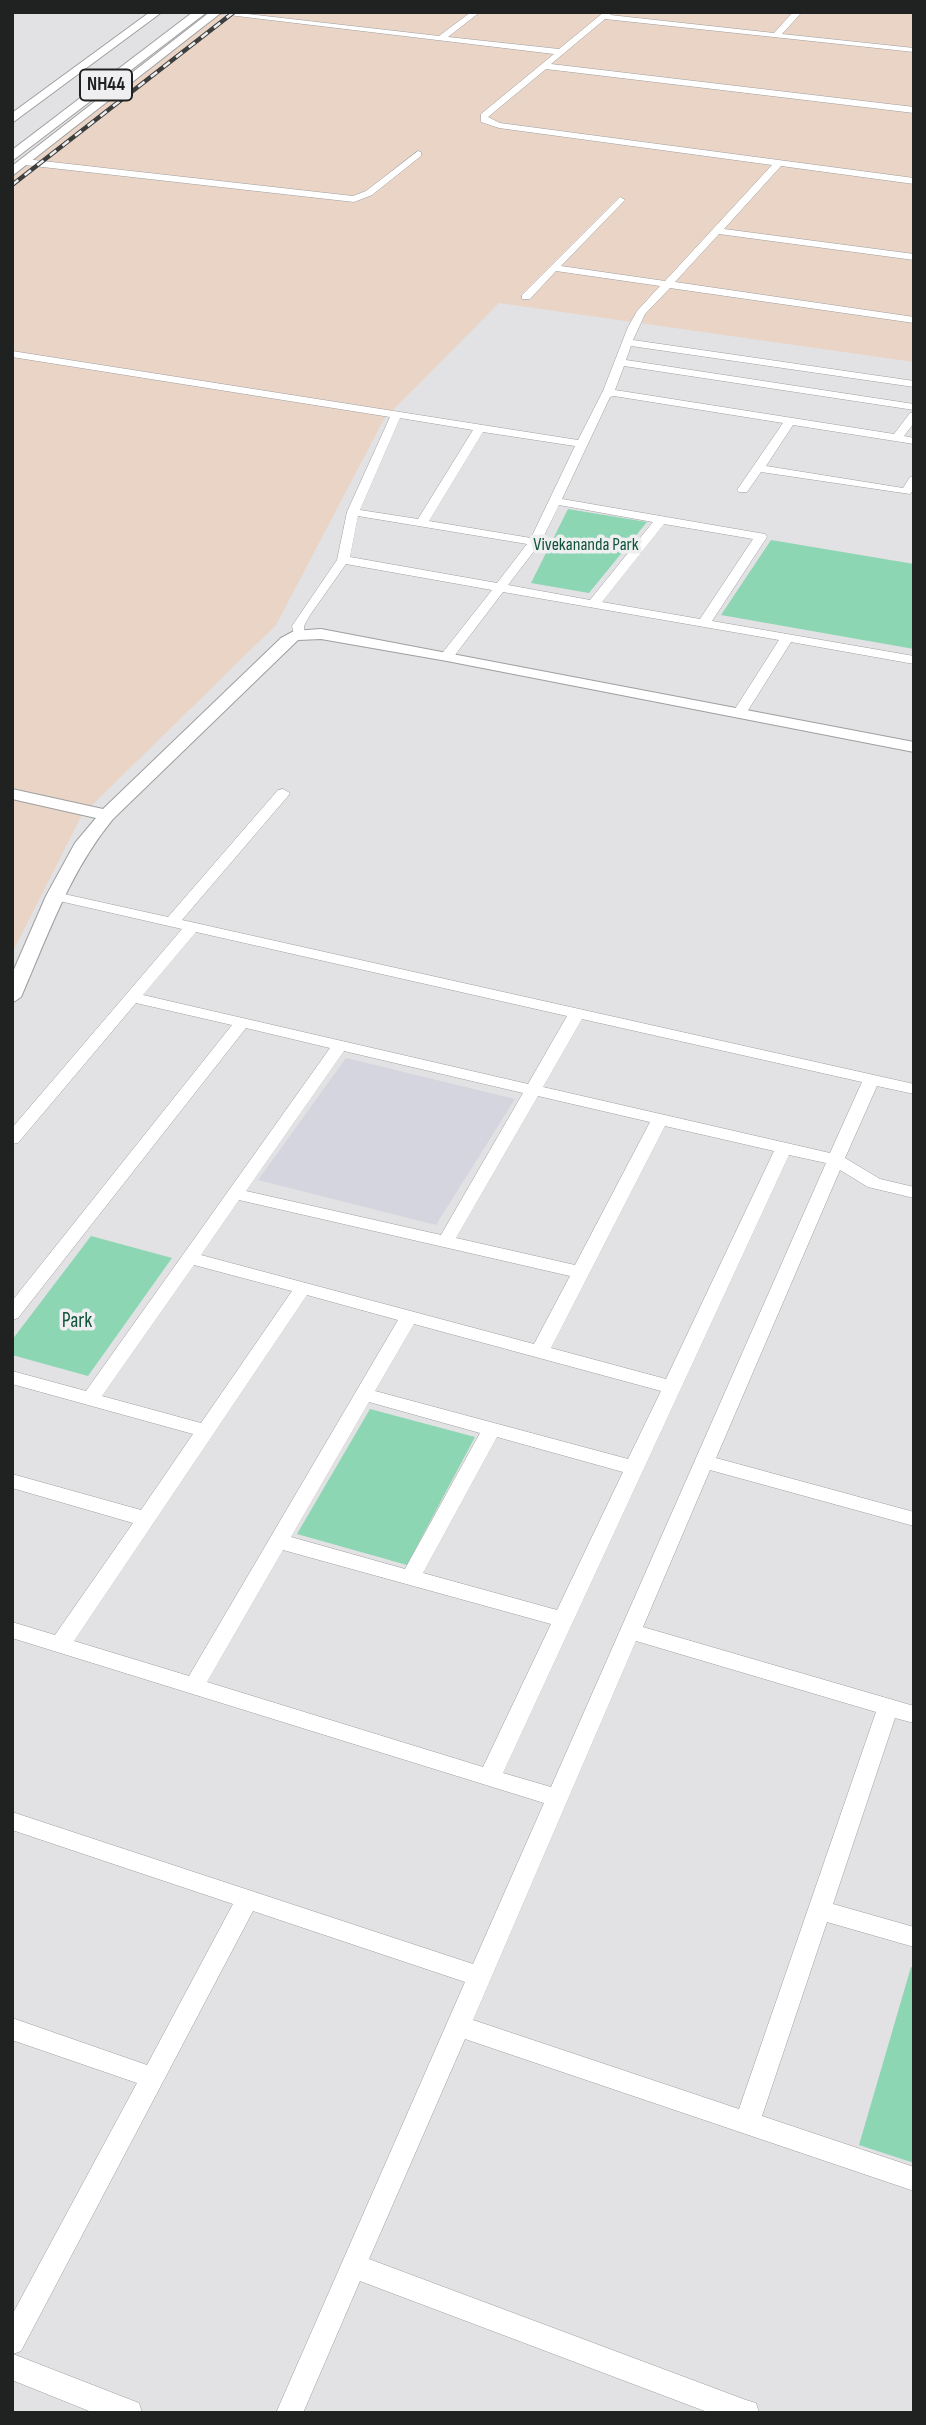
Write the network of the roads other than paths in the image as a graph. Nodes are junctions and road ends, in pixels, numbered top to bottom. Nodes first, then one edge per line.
1 (201, 12) edge
2 (475, 12) edge
3 (798, 12) edge
4 (214, 13) edge
5 (259, 15) edge
6 (607, 15) edge
7 (161, 16) edge
8 (186, 24) junction
9 (775, 36) junction
10 (440, 38) junction
11 (914, 50) edge
12 (562, 51) junction
13 (546, 66) junction
14 (914, 110) edge
15 (12, 119) edge
16 (12, 136) edge
17 (418, 154) dead end
18 (19, 160) edge
19 (779, 163) junction
20 (12, 172) edge
21 (909, 178) edge
22 (620, 200) dead end
23 (719, 231) junction
24 (914, 257) edge
25 (553, 268) junction
26 (668, 285) junction
27 (526, 297) dead end
28 (914, 320) edge
29 (628, 342) junction
30 (12, 354) edge
31 (619, 362) junction
32 (914, 384) edge
33 (608, 393) junction
34 (914, 407) edge
35 (396, 415) junction
36 (914, 415) edge
37 (790, 422) junction
38 (480, 428) junction
39 (896, 439) junction
40 (914, 441) edge
41 (584, 444) junction
42 (758, 468) junction
43 (914, 479) edge
44 (743, 490) dead end
45 (555, 501) junction
46 (353, 512) junction
47 (661, 519) junction
48 (422, 523) junction
49 (535, 542) junction
50 (343, 560) junction
51 (500, 587) junction
52 (594, 603) junction
53 (704, 623) junction
54 (300, 635) junction
55 (787, 638) junction
56 (447, 656) junction
57 (914, 660) edge
58 (740, 712) junction
59 (914, 747) edge
60 (283, 793) dead end
61 (12, 794) edge
62 (107, 815) junction
63 (55, 896) junction
64 (172, 922) junction
65 (192, 927) junction
66 (133, 997) junction
67 (12, 998) edge
68 (576, 1015) junction
69 (242, 1023) junction
70 (341, 1045) junction
71 (871, 1080) junction
72 (914, 1089) edge
73 (531, 1090) junction
74 (660, 1119) junction
75 (12, 1139) edge
76 (784, 1148) junction
77 (836, 1160) junction
78 (914, 1193) edge
79 (236, 1194) junction
80 (446, 1241) junction
81 (190, 1258) junction
82 (580, 1272) junction
83 (303, 1288) junction
84 (12, 1314) edge
85 (408, 1316) junction
86 (540, 1351) junction
87 (12, 1377) edge
88 (672, 1387) junction
89 (363, 1394) junction
90 (90, 1399) junction
91 (492, 1429) junction
92 (206, 1431) junction
93 (706, 1462) junction
94 (634, 1468) junction
95 (12, 1481) edge
96 (146, 1519) junction
97 (914, 1519) edge
98 (278, 1541) junction
99 (410, 1578) junction
100 (563, 1620) junction
101 (12, 1630) edge
102 (632, 1632) junction
103 (60, 1645) junction
104 (194, 1686) junction
105 (888, 1708) junction
106 (914, 1715) edge
107 (489, 1778) junction
108 (559, 1799) junction
109 (12, 1821) edge
110 (248, 1899) junction
111 (820, 1910) junction
112 (914, 1937) edge
113 (481, 1977) junction
114 (459, 2026) junction
115 (12, 2028) edge
116 (153, 2078) junction
117 (747, 2123) junction
118 (914, 2179) edge
119 (354, 2266) junction
120 (12, 2342) edge
121 (12, 2367) edge
122 (129, 2413) edge
123 (289, 2413) edge
124 (746, 2413) edge

1 - 8 highway, NH44
2 - 10 street
3 - 9 street
4 - 5 street
4 - 8 highway
4 - 18 main road
5 - 10 street
6 - 9 street
6 - 12 street
7 - 15 main road
7 - 16 highway, NH44
8 - 18 highway, NH44
9 - 11 street
10 - 12 street
12 - 13 street
13 - 14 street
13 - 19 street
17 - 18 street
18 - 20 main road
19 - 21 street
19 - 23 street
22 - 25 street
23 - 24 street
23 - 26 street
25 - 26 street
25 - 27 street
26 - 28 street
26 - 29 street
29 - 31 street
29 - 32 street
30 - 35 street
31 - 33 street
31 - 34 street
33 - 37 street
33 - 41 street
35 - 38 street
35 - 46 street
36 - 39 street
37 - 39 street
37 - 42 street
38 - 41 street
38 - 48 street
39 - 40 street
41 - 45 street
42 - 43 street
42 - 44 street
45 - 47 street
45 - 49 street
46 - 48 street
46 - 50 street
47 - 52 street
47 - 53 street
48 - 49 street
49 - 51 street
50 - 51 street
50 - 54 street
51 - 52 street
51 - 56 street
52 - 53 street
53 - 55 street
54 - 56 street
54 - 62 street
55 - 57 street
55 - 58 street
56 - 58 street
58 - 59 street
60 - 64 street
61 - 62 street
62 - 63 street
63 - 64 street
63 - 67 street
64 - 65 street
65 - 66 street
65 - 68 street
66 - 69 street
66 - 75 street
68 - 71 street
68 - 73 street
69 - 70 street
69 - 84 street
70 - 73 street
70 - 79 street
71 - 72 street
71 - 77 street
73 - 74 street
73 - 80 street
74 - 76 street
74 - 82 street
76 - 77 street
76 - 88 street
77 - 78 street
77 - 93 street
79 - 80 street
79 - 81 street
80 - 82 street
81 - 83 street
81 - 90 street
82 - 86 street
83 - 85 street
83 - 92 street
85 - 86 street
85 - 89 street
86 - 88 street
87 - 90 street
88 - 94 street
89 - 91 street
89 - 98 street
90 - 92 street
91 - 94 street
91 - 99 street
92 - 96 street
93 - 97 street
93 - 102 street
94 - 100 street
95 - 96 street
96 - 103 street
98 - 99 street
98 - 104 street
99 - 100 street
100 - 107 street
101 - 103 street
102 - 105 street
102 - 108 street
103 - 104 street
104 - 107 street
105 - 106 street
105 - 111 street
107 - 108 street
108 - 113 street
109 - 110 street
110 - 113 street
110 - 116 street
111 - 112 street
111 - 117 street
113 - 114 street
114 - 117 street
114 - 119 street
115 - 116 street
116 - 120 street
117 - 118 street
119 - 123 street
119 - 124 street
121 - 122 street

